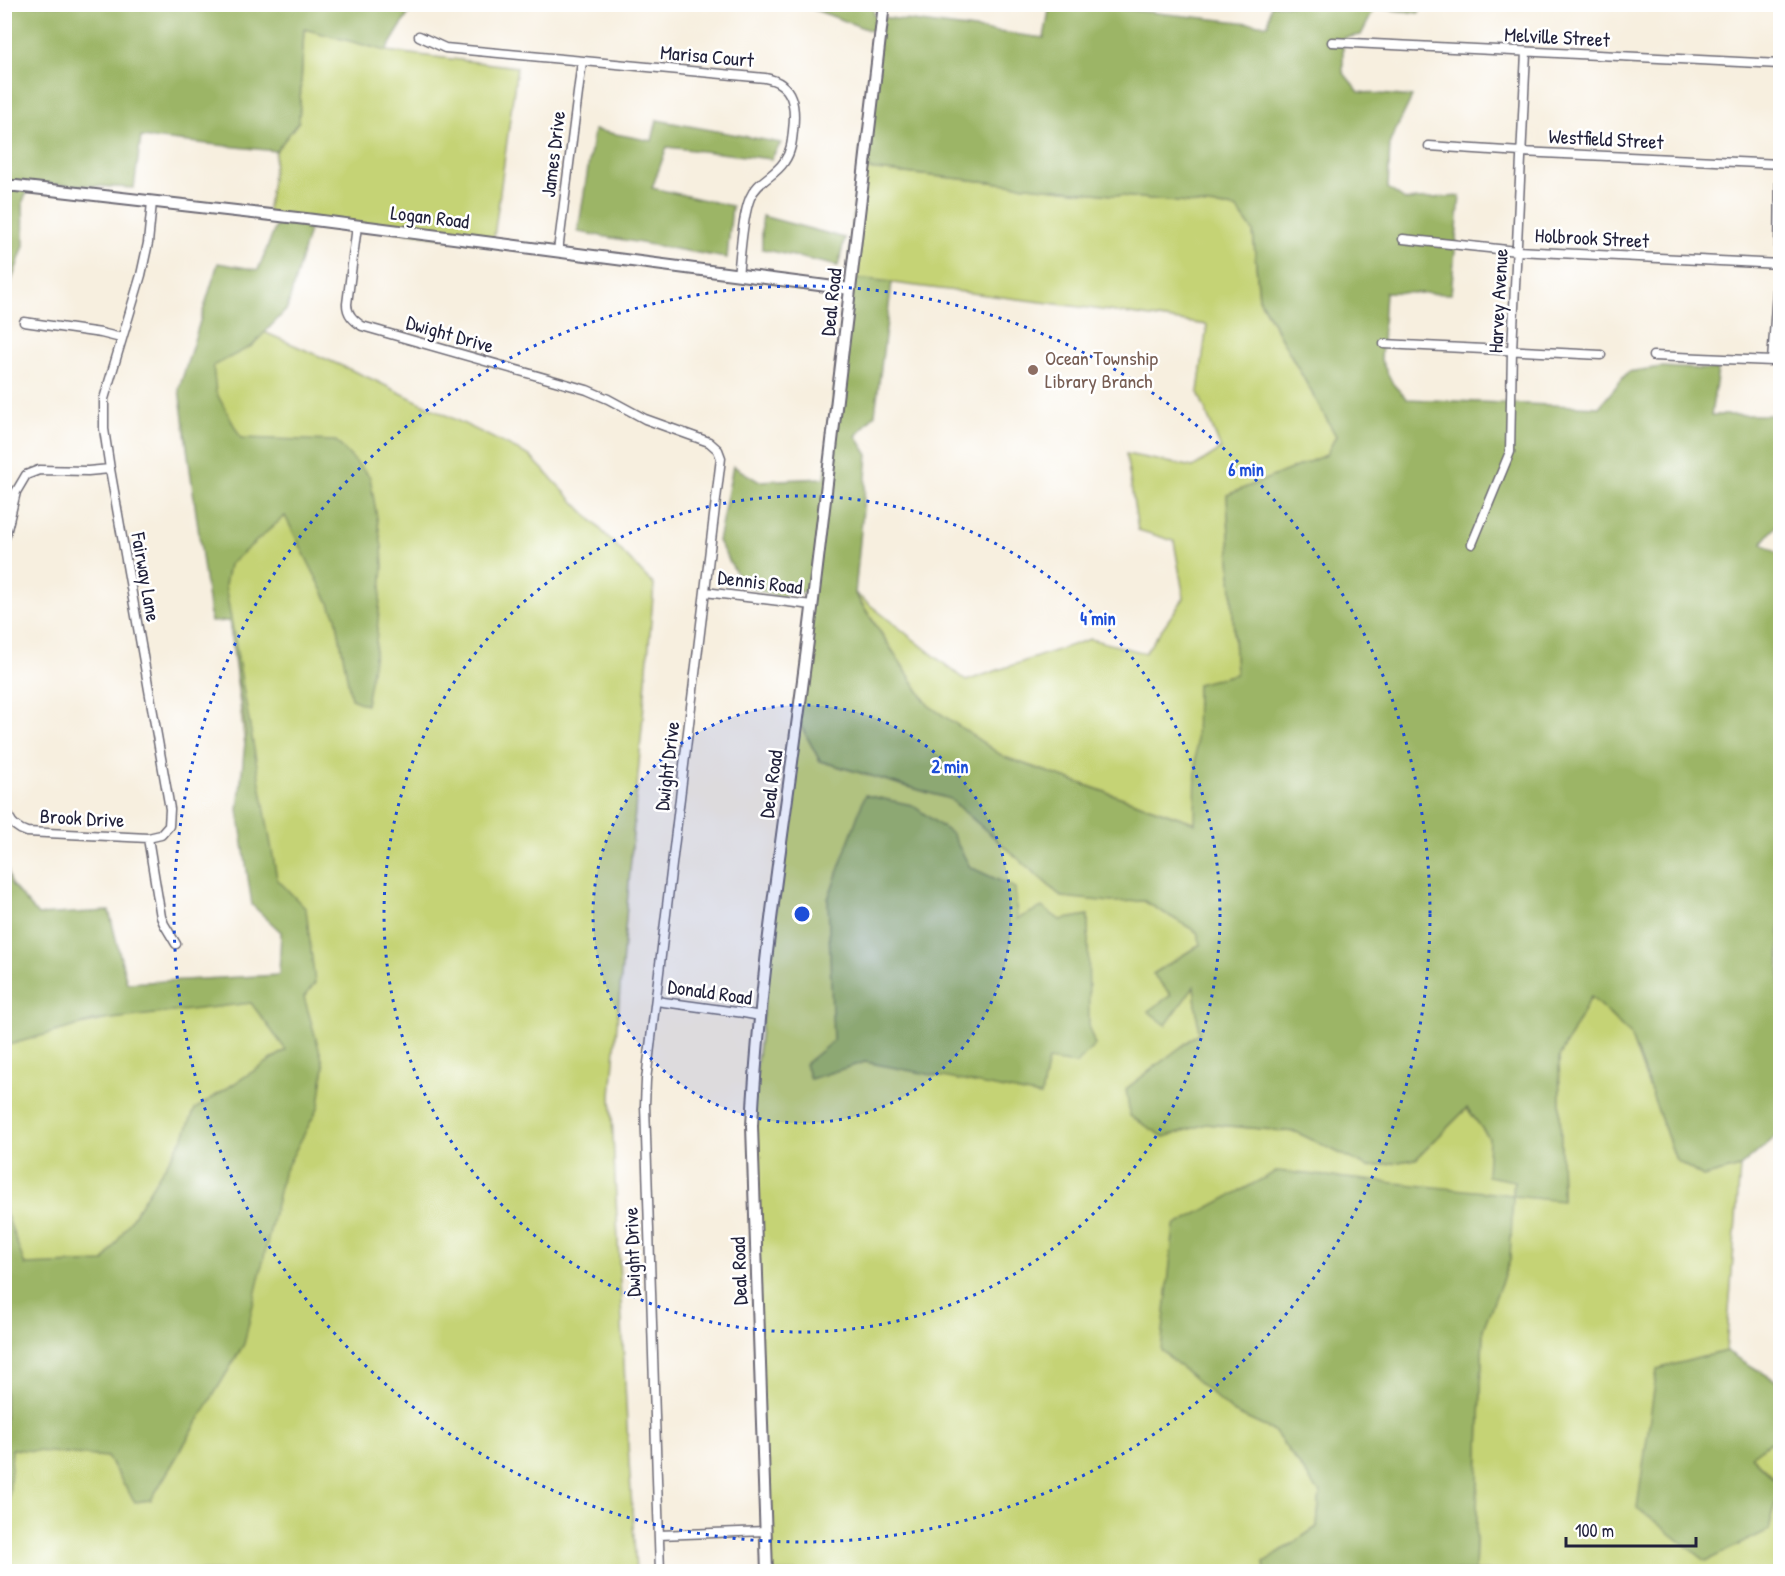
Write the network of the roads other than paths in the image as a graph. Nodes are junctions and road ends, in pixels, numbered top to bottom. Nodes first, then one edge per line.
1 (884, 4) edge
2 (419, 36) dead end
3 (1332, 42) dead end
4 (1526, 52) junction
5 (582, 61) junction
6 (1780, 64) edge
7 (1429, 146) dead end
8 (1521, 152) junction
9 (1780, 159) edge
10 (1780, 164) edge
11 (4, 186) edge
12 (152, 202) junction
13 (357, 226) junction
14 (1403, 238) dead end
15 (558, 251) junction
16 (1517, 251) junction
17 (1780, 264) edge
18 (738, 275) junction
19 (850, 289) junction
20 (24, 322) dead end
21 (121, 339) junction
22 (1384, 344) dead end
23 (1512, 350) junction
24 (1601, 355) dead end
25 (1653, 356) dead end
26 (1776, 362) edge
27 (110, 469) junction
28 (4, 542) edge
29 (1472, 544) dead end
30 (705, 592) junction
31 (812, 605) junction
32 (4, 792) edge
33 (148, 838) junction
34 (176, 944) dead end
35 (656, 1001) junction
36 (760, 1016) junction
37 (766, 1531) junction
38 (659, 1535) junction
39 (660, 1572) edge
40 (767, 1572) edge

1 - 19 street, Deal Road
2 - 5 street, Marisa Court
3 - 4 street, Melville Street
4 - 6 street, Melville Street
4 - 8 street, Harvey Avenue
5 - 15 street, James Drive
5 - 18 street, Marisa Court
7 - 8 street, Westfield Street
8 - 10 street, Westfield Street
8 - 16 street, Harvey Avenue
9 - 10 street
10 - 17 street
11 - 12 street, Logan Road
12 - 13 street, Logan Road
12 - 21 street, Fairway Lane
13 - 15 street, Logan Road
13 - 30 street, Dwight Drive
14 - 16 street, Holbrook Street
15 - 18 street, Logan Road
16 - 17 street, Holbrook Street
16 - 23 street, Harvey Avenue
17 - 26 street
18 - 19 street, Logan Road
19 - 31 street, Deal Road
20 - 21 street
21 - 27 street, Fairway Lane
22 - 23 street
23 - 24 street
23 - 29 street, Harvey Avenue
25 - 26 street
27 - 28 street
27 - 33 street, Fairway Lane
30 - 31 street, Dennis Road
30 - 35 street, Dwight Drive
31 - 36 street, Deal Road
32 - 33 street, Brook Drive
33 - 34 street
35 - 36 street, Donald Road
35 - 38 street, Dwight Drive
36 - 37 street, Deal Road
37 - 38 street
37 - 40 street, Deal Road
38 - 39 street, Dwight Drive

